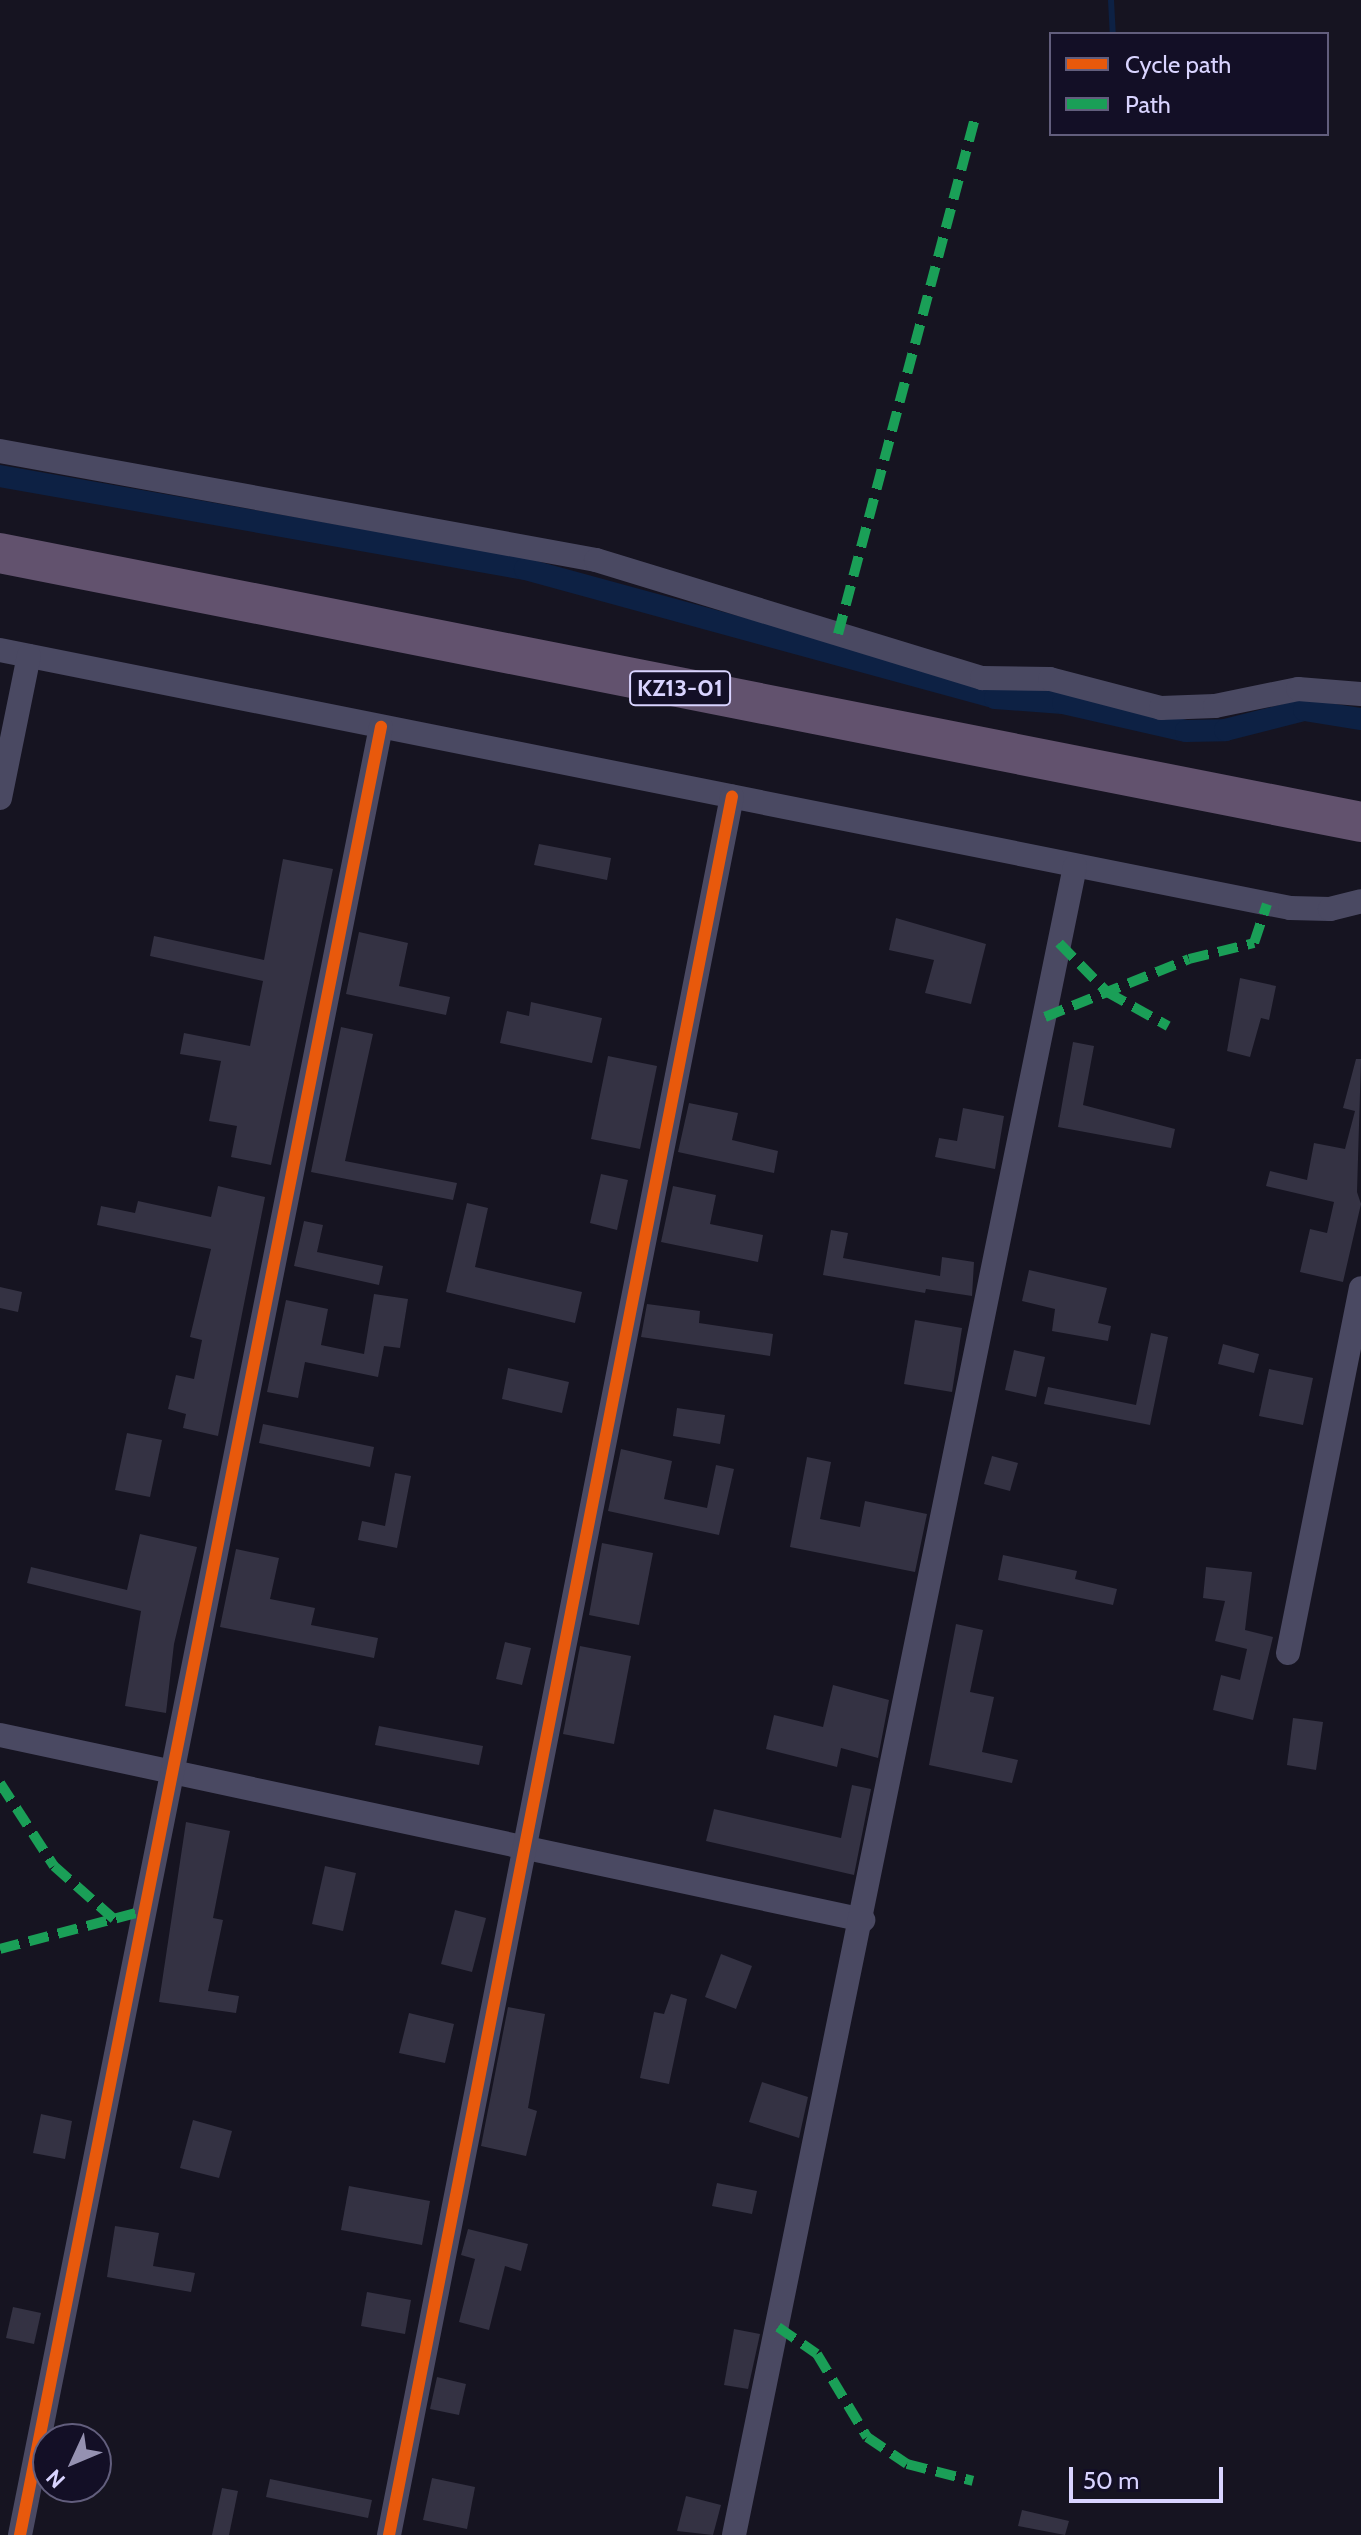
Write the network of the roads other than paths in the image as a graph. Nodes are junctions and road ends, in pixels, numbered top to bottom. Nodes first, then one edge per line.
1 (0, 451) edge
2 (0, 553) edge
3 (0, 650) edge
4 (29, 656) junction
5 (1361, 694) edge
6 (381, 727) junction
7 (732, 797) junction
8 (0, 798) edge
9 (1361, 822) edge
10 (1075, 866) junction
11 (1361, 901) edge
12 (1361, 1288) edge
13 (1288, 1653) dead end
14 (0, 1735) edge
15 (172, 1772) junction
16 (524, 1848) junction
17 (863, 1920) junction
18 (20, 2535) edge
19 (389, 2535) edge
20 (734, 2535) edge

1 - 5 street
2 - 9 highway, KZ13-01
3 - 4 street
4 - 6 street
4 - 8 street
6 - 7 street
6 - 15 street
7 - 10 street
7 - 16 street
10 - 11 street
10 - 17 street
12 - 13 street
14 - 15 street
15 - 16 street
15 - 18 street
16 - 17 street
16 - 19 street
17 - 20 street

